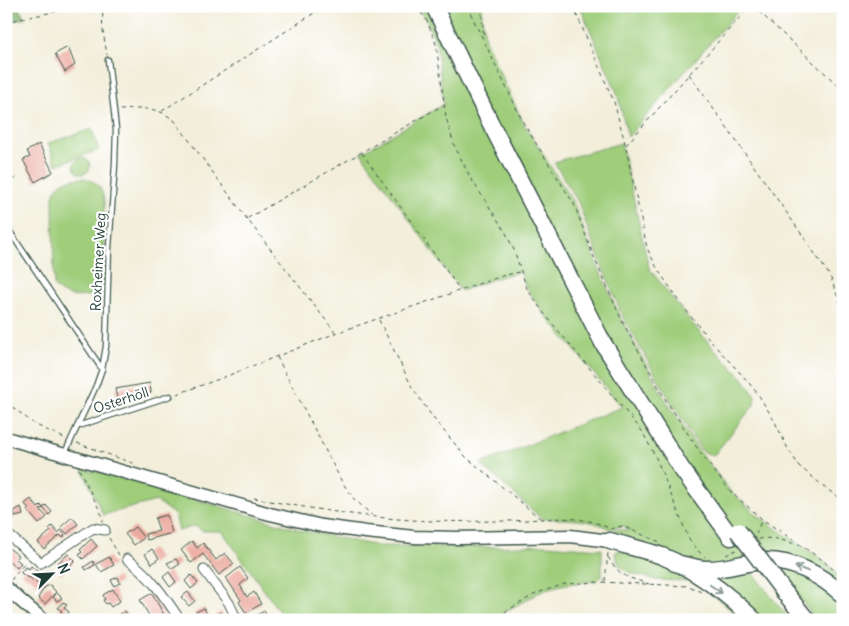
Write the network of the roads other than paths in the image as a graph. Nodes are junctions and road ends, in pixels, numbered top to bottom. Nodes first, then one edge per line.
1 (434, 6) edge
2 (444, 6) edge
3 (108, 60) road end
4 (6, 226) edge
5 (102, 370) junction
6 (170, 396) road end
7 (78, 426) junction
8 (6, 438) edge
9 (64, 456) junction
10 (105, 530) road end
11 (6, 533) edge
12 (736, 539) junction
13 (609, 549) joint
14 (126, 559) road end
15 (675, 563) junction
16 (204, 570) dead end
17 (6, 587) edge
18 (843, 595) edge
19 (781, 596) junction
20 (43, 620) edge
21 (180, 620) edge
22 (237, 620) edge
23 (754, 620) edge
24 (794, 620) edge
25 (807, 620) edge

1 - 12 highway
2 - 12 highway
3 - 5 lane, Roxheimer Weg
4 - 5 lane
5 - 7 lane, Roxheimer Weg
6 - 7 lane, Osterhöll
7 - 9 lane, Roxheimer Weg
8 - 9 main road
9 - 13 main road
10 - 11 street
12 - 19 highway, bridge
13 - 15 highway
14 - 21 street
18 -> 15 highway
15 -> 23 highway
16 - 22 street
17 - 20 main road
19 - 24 highway
19 - 25 highway

